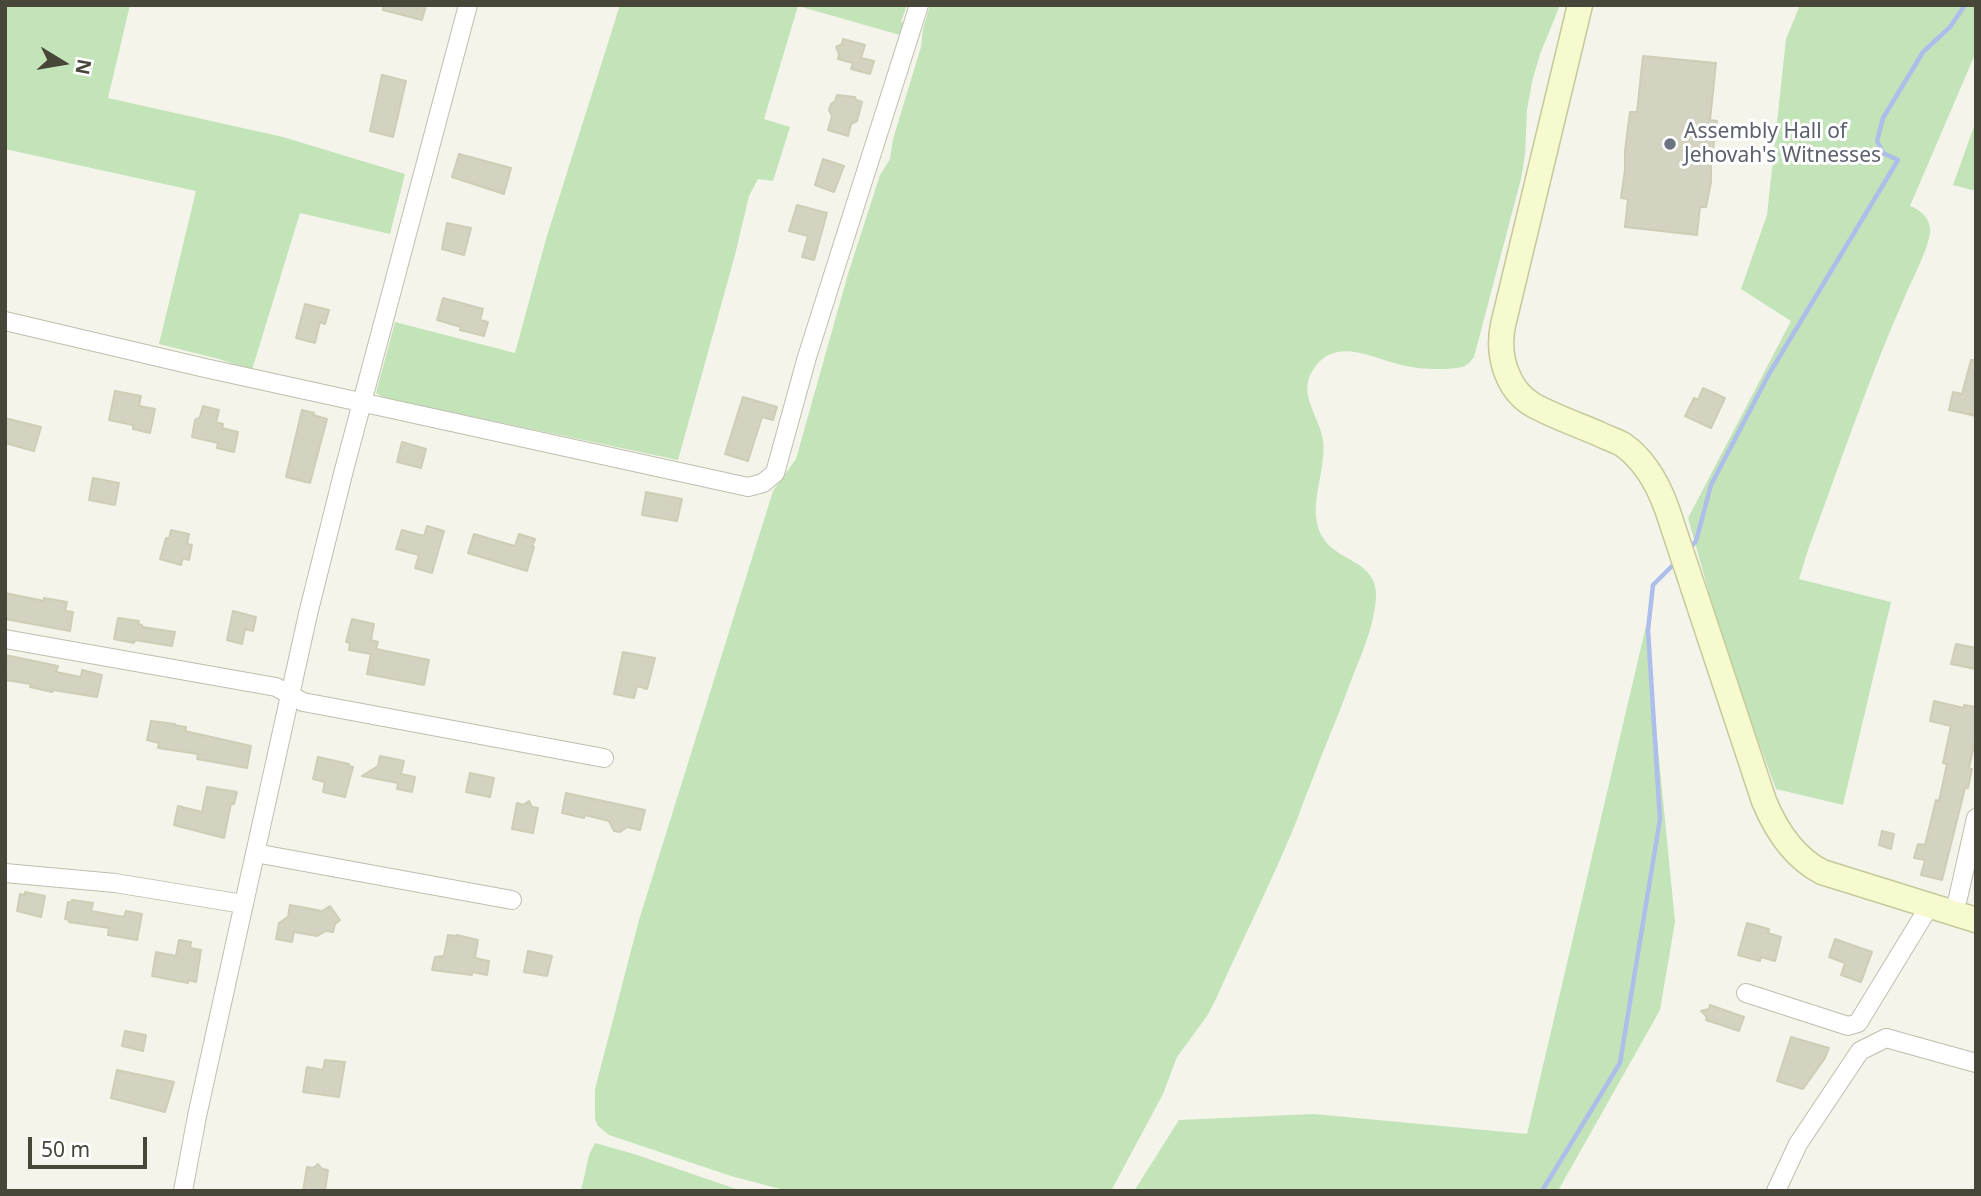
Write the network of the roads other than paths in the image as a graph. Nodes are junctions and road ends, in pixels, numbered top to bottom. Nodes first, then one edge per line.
1 (468, 5) edge
2 (919, 5) edge
3 (1580, 5) edge
4 (5, 321) edge
5 (363, 401) junction
6 (5, 639) edge
7 (291, 697) junction
8 (604, 758) dead end
9 (1976, 818) edge
10 (255, 853) junction
11 (5, 873) edge
12 (512, 900) dead end
13 (243, 904) junction
14 (1953, 913) edge
15 (1746, 993) dead end
16 (1976, 1063) edge
17 (183, 1191) edge
18 (1776, 1191) edge

1 - 5 street
2 - 5 street
3 - 14 street
4 - 5 street
5 - 7 street
6 - 7 street
7 - 8 street
7 - 10 street
9 - 14 street
10 - 12 street
10 - 13 street
11 - 13 street
13 - 17 street
14 - 15 street
16 - 18 street

